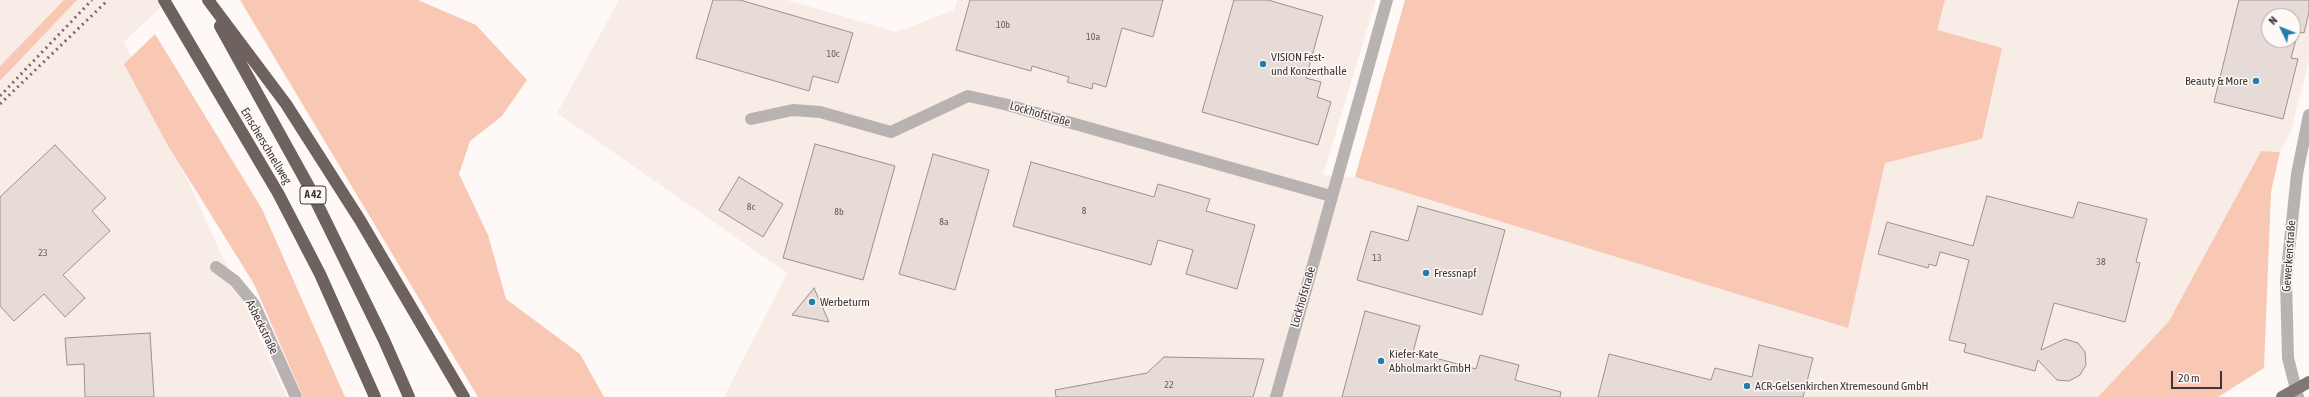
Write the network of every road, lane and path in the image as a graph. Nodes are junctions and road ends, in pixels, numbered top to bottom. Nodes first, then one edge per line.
1 (164, 0) edge
2 (207, 0) edge
3 (1387, 0) edge
4 (2309, 114) edge
5 (751, 120) dead end
6 (1331, 196) junction
7 (216, 267) dead end
8 (2309, 382) edge
9 (2297, 393) edge
10 (296, 397) edge
11 (376, 397) edge
12 (409, 397) edge
13 (464, 397) edge
14 (1276, 397) edge
15 (2282, 397) edge

1 - 11 highway, Emscherschnellweg / A 42
2 - 12 highway, Emscherschnellweg / A 42
2 - 13 highway
3 - 6 street, Lockhofstraße
4 - 9 street, Gewerkenstraße
5 - 6 street, Lockhofstraße
6 - 14 street, Lockhofstraße
7 - 10 street, Asbeckstraße
8 - 9 main road
9 - 15 main road

